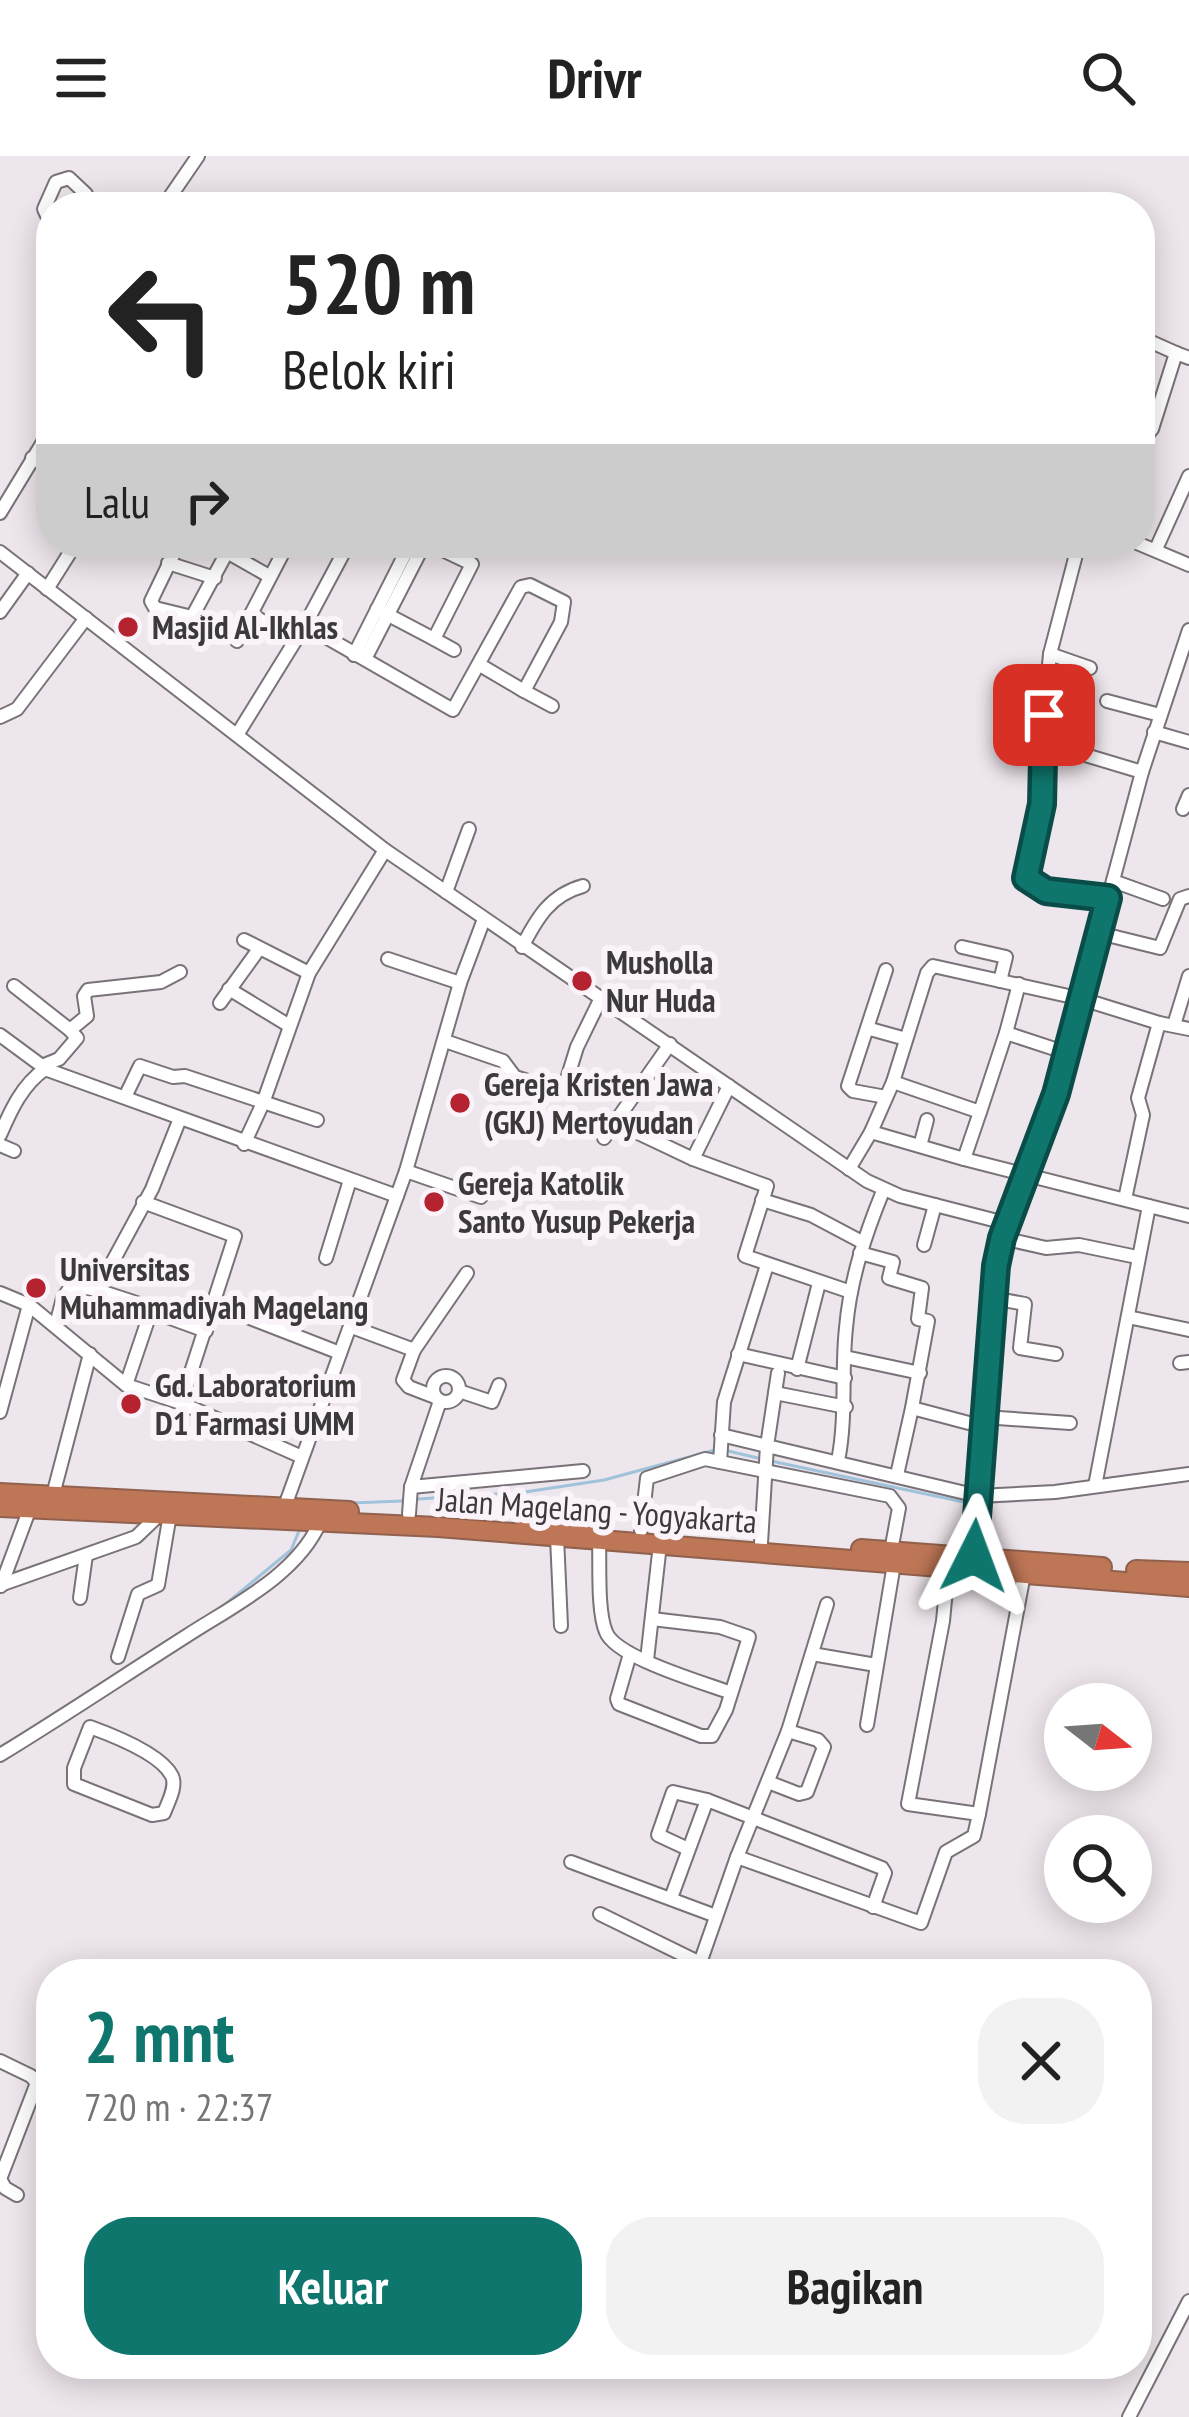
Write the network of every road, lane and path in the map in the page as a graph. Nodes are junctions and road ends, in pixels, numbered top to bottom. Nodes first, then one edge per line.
1 (198, 156) edge
2 (52, 192) edge
3 (84, 192) edge
4 (173, 192) edge
5 (1182, 356) edge
6 (1155, 422) edge
7 (36, 452) edge
8 (32, 458) junction
9 (36, 460) edge
10 (1189, 476) edge
11 (1175, 508) junction
12 (0, 513) edge
13 (1189, 515) edge
14 (1156, 549) joint
15 (0, 552) edge
16 (67, 558) edge
17 (171, 558) edge
18 (225, 558) edge
19 (244, 558) edge
20 (279, 558) edge
21 (341, 558) edge
22 (416, 558) edge
23 (457, 558) edge
24 (1075, 558) edge
25 (168, 563) junction
26 (1189, 565) edge
27 (28, 573) junction
28 (268, 576) junction
29 (215, 578) junction
30 (47, 590) junction
31 (0, 612) edge
32 (383, 612) junction
33 (251, 614) junction
34 (86, 618) junction
35 (305, 626) junction
36 (1189, 630) edge
37 (434, 639) junction
38 (237, 641) dead end
39 (296, 641) junction
40 (454, 650) dead end
41 (1050, 655) junction
42 (360, 657) junction
43 (479, 665) junction
44 (1090, 668) dead end
45 (524, 691) junction
46 (1107, 701) dead end
47 (551, 706) dead end
48 (1160, 715) junction
49 (0, 717) edge
50 (1154, 732) junction
51 (237, 735) junction
52 (1042, 742) junction
53 (1189, 742) edge
54 (1142, 772) junction
55 (469, 829) dead end
56 (385, 850) junction
57 (1113, 881) junction
58 (583, 886) dead end
59 (446, 892) junction
60 (1189, 896) edge
61 (1108, 898) junction
62 (1163, 899) dead end
63 (484, 920) junction
64 (1099, 933) junction
65 (244, 940) dead end
66 (962, 946) dead end
67 (522, 947) junction
68 (259, 949) junction
69 (388, 959) dead end
70 (886, 970) dead end
71 (179, 972) dead end
72 (308, 974) junction
73 (1189, 976) edge
74 (1000, 981) junction
75 (460, 983) junction
76 (1019, 984) junction
77 (14, 986) dead end
78 (230, 988) junction
79 (1186, 994) edge
80 (601, 998) junction
81 (1082, 999) junction
82 (220, 1003) dead end
83 (1159, 1023) junction
84 (288, 1025) junction
85 (1182, 1027) edge
86 (870, 1029) junction
87 (70, 1030) junction
88 (1006, 1033) junction
89 (0, 1035) edge
90 (906, 1040) junction
91 (445, 1041) junction
92 (670, 1045) junction
93 (1067, 1053) junction
94 (43, 1068) junction
95 (892, 1082) junction
96 (730, 1086) junction
97 (125, 1097) junction
98 (886, 1097) junction
99 (263, 1103) junction
100 (980, 1112) junction
101 (317, 1120) dead end
102 (927, 1120) dead end
103 (179, 1121) junction
104 (615, 1121) junction
105 (871, 1132) junction
106 (0, 1135) edge
107 (604, 1138) dead end
108 (244, 1144) junction
109 (0, 1145) edge
110 (920, 1146) junction
111 (14, 1151) dead end
112 (693, 1159) junction
113 (964, 1159) junction
114 (849, 1168) junction
115 (406, 1171) junction
116 (1029, 1175) junction
117 (350, 1180) junction
118 (883, 1190) junction
119 (397, 1196) junction
120 (481, 1197) dead end
121 (1125, 1199) junction
122 (762, 1200) junction
123 (143, 1202) junction
124 (935, 1205) junction
125 (1149, 1206) junction
126 (1189, 1216) edge
127 (1009, 1224) junction
128 (1002, 1238) junction
129 (924, 1245) dead end
130 (861, 1247) junction
131 (1137, 1257) junction
132 (326, 1258) dead end
133 (767, 1265) junction
134 (466, 1273) dead end
135 (819, 1282) junction
136 (97, 1290) junction
137 (851, 1292) junction
138 (0, 1293) edge
139 (992, 1298) junction
140 (214, 1304) junction
141 (29, 1305) junction
142 (151, 1311) junction
143 (1128, 1317) junction
144 (56, 1325) junction
145 (352, 1327) junction
146 (1189, 1330) edge
147 (206, 1331) junction
148 (414, 1350) junction
149 (340, 1353) junction
150 (90, 1354) junction
151 (738, 1354) junction
152 (1056, 1354) dead end
153 (845, 1357) junction
154 (797, 1369) junction
155 (778, 1373) dead end
156 (920, 1373) junction
157 (845, 1378) junction
158 (126, 1385) junction
159 (499, 1385) dead end
160 (459, 1391) junction
161 (775, 1393) junction
162 (438, 1399) junction
163 (181, 1403) junction
164 (846, 1407) junction
165 (912, 1408) junction
166 (0, 1412) edge
167 (984, 1422) junction
168 (1070, 1424) dead end
169 (720, 1446) junction
170 (302, 1457) junction
171 (765, 1459) junction
172 (838, 1461) junction
173 (583, 1471) dead end
174 (1189, 1474) edge
175 (897, 1475) junction
176 (1096, 1479) junction
177 (0, 1493) edge
178 (53, 1495) junction
179 (410, 1501) junction
180 (977, 1502) junction
181 (0, 1507) edge
182 (30, 1508) junction
183 (165, 1514) junction
184 (299, 1514) junction
185 (439, 1521) junction
186 (641, 1530) junction
187 (557, 1537) junction
188 (599, 1538) junction
189 (761, 1543) junction
190 (660, 1544) junction
191 (86, 1556) junction
192 (974, 1556) junction
193 (892, 1557) junction
194 (947, 1568) junction
195 (1189, 1572) edge
196 (1024, 1574) junction
197 (0, 1586) edge
198 (1189, 1587) edge
199 (80, 1598) dead end
200 (827, 1604) dead end
201 (652, 1618) junction
202 (561, 1626) dead end
203 (630, 1654) junction
204 (812, 1654) junction
205 (118, 1657) dead end
206 (647, 1660) junction
207 (877, 1665) junction
208 (731, 1693) junction
209 (81, 1707) junction
210 (867, 1725) dead end
211 (90, 1727) junction
212 (788, 1731) junction
213 (0, 1755) edge
214 (768, 1782) junction
215 (707, 1800) junction
216 (980, 1814) junction
217 (753, 1818) junction
218 (688, 1849) junction
219 (737, 1857) junction
220 (571, 1862) dead end
221 (671, 1898) junction
222 (873, 1907) junction
223 (600, 1914) dead end
224 (716, 1916) junction
225 (691, 1959) edge
226 (700, 1959) edge
227 (0, 2061) edge
228 (36, 2082) edge
229 (36, 2086) edge
230 (17, 2195) dead end
231 (1189, 2301) edge
232 (1152, 2373) edge
233 (1149, 2379) edge
234 (1129, 2417) edge

1 - 4 street
2 - 3 street
5 - 6 street
7 - 8 street
8 - 9 street
8 - 12 street
10 - 11 street
11 - 13 street
11 - 14 street
14 - 26 street
15 - 27 street
16 - 30 street
17 - 25 street
18 - 29 street
19 - 28 street
20 - 28 street
21 - 35 street
22 - 32 street
23 - 37 street
24 - 41 street
25 - 29 street
25 - 29 street
27 - 30 street
27 - 31 street
28 - 33 street
30 - 34 street
32 - 37 street
32 - 42 street
33 - 38 street
33 - 39 street
34 - 49 street
34 - 51 street
35 - 39 street
35 - 42 street
36 - 48 street
37 - 40 street
39 - 51 street
41 - 44 street
41 - 52 street
42 - 43 street
43 - 45 street
43 - 45 street
45 - 47 street
46 - 48 street
48 - 50 street
50 - 53 street
50 - 54 street
51 - 56 street
52 - 54 street
52 - 61 street
54 - 57 street
55 - 59 street
56 - 59 street
56 - 72 street
57 - 61 street
57 - 62 street
58 - 67 street
59 - 63 street
60 - 64 street
61 - 64 street
63 - 67 street
63 - 75 street
64 - 81 street
65 - 68 street
66 - 74 street
67 - 80 street
68 - 72 street
68 - 78 street
69 - 75 street
70 - 86 street
71 - 87 street
72 - 84 street
73 - 79 street
74 - 76 street
74 - 90 street
75 - 91 street
76 - 81 street
76 - 88 street
77 - 87 street
78 - 82 street
78 - 84 street
79 - 85 street
80 - 91 street
80 - 92 street
81 - 83 street
81 - 93 street
83 - 85 street
83 - 121 street
84 - 99 street
86 - 90 street
86 - 98 street
87 - 94 street
88 - 93 street
88 - 100 street
89 - 94 street
90 - 95 street
91 - 115 street
92 - 96 street
92 - 104 street
93 - 116 street
94 - 97 street
94 - 106 street
95 - 98 street
95 - 100 street
96 - 112 street
96 - 114 street
97 - 99 street
97 - 103 street
98 - 105 street
99 - 101 street
99 - 108 street
100 - 113 street
102 - 110 street
103 - 108 street
103 - 123 street
104 - 107 street
104 - 112 street
105 - 110 street
105 - 114 street
108 - 117 street
109 - 111 street
110 - 113 street
112 - 122 street
113 - 116 street
114 - 118 street
115 - 119 street
115 - 120 street
116 - 121 street
116 - 127 street
117 - 119 street
117 - 132 street
118 - 124 street
118 - 130 street
119 - 145 street
121 - 125 street
122 - 130 street
122 - 133 street
123 - 136 street
123 - 140 street
124 - 127 street
124 - 129 street
125 - 126 street
125 - 131 street
127 - 128 street
128 - 131 street
128 - 139 street
130 - 137 street
130 - 156 street
131 - 143 street
133 - 135 street
133 - 151 street
134 - 148 street
135 - 137 street
135 - 154 street
136 - 142 street
136 - 144 street
137 - 153 street
138 - 141 street
139 - 152 street
139 - 167 street
140 - 147 street
140 - 149 street
141 - 144 street
141 - 166 street
142 - 147 street
142 - 158 street
143 - 146 street
143 - 176 street
144 - 150 street
145 - 148 street
145 - 149 street
147 - 163 street
148 - 162 street
149 - 170 street
150 - 158 street
150 - 178 street
151 - 154 street
151 - 169 street
153 - 156 street
153 - 157 street
154 - 157 street
155 - 161 street
156 - 165 street
157 - 164 street
158 - 163 street
159 - 160 street
160 - 162 street
160 - 162 street
161 - 164 street
161 - 171 street
162 - 179 street
163 - 170 street
164 - 172 street
165 - 167 street
165 - 175 street
167 - 168 street
167 - 180 street
169 - 171 street
169 - 171 street
169 - 186 street
170 - 184 street
171 - 172 street
171 - 189 street
171 - 193 street
172 - 175 street
173 - 179 street
174 - 176 street
175 - 180 street
176 - 180 street
177 - 178 highway, Jalan Magelang - Yogyakarta
178 - 184 highway, Jalan Magelang - Yogyakarta
179 - 184 highway, Jalan Magelang - Yogyakarta
179 - 185 highway, Jalan Magelang - Yogyakarta
180 - 192 street
181 - 182 highway, Jalan Magelang - Yogyakarta
182 - 183 highway, Jalan Magelang - Yogyakarta
182 - 197 street
183 - 184 highway, Jalan Magelang - Yogyakarta
183 - 191 street
183 - 205 street
184 - 185 highway, Jalan Magelang - Yogyakarta
184 - 209 street
185 - 186 highway, Jalan Magelang - Yogyakarta
185 - 187 highway, Jalan Magelang - Yogyakarta
186 - 189 highway, Jalan Magelang - Yogyakarta
187 - 188 highway, Jalan Magelang - Yogyakarta
187 - 202 street
188 - 190 highway, Jalan Magelang - Yogyakarta
188 - 203 street
189 - 193 highway, Jalan Magelang - Yogyakarta
190 - 193 highway, Jalan Magelang - Yogyakarta
190 - 201 street
191 - 197 street
191 - 199 street
192 - 193 highway, Jalan Magelang - Yogyakarta
192 - 195 highway, Jalan Magelang - Yogyakarta
193 - 194 highway, Jalan Magelang - Yogyakarta
193 - 207 street
194 - 196 highway, Jalan Magelang - Yogyakarta
194 - 216 street
196 - 198 highway, Jalan Magelang - Yogyakarta
196 - 216 street
200 - 204 street
201 - 206 street
201 - 208 street
203 - 206 street
203 - 208 street
204 - 207 street
204 - 212 street
206 - 208 street
207 - 210 street
209 - 211 street
209 - 213 street
211 - 211 street
212 - 214 street
212 - 214 street
214 - 217 street
215 - 217 street
215 - 218 street
215 - 218 street
216 - 222 street
217 - 219 street
217 - 222 street
218 - 221 street
219 - 222 street
219 - 224 street
220 - 221 street
221 - 224 street
223 - 225 street
224 - 226 street
227 - 228 street
229 - 230 street
231 - 232 street
233 - 234 street

